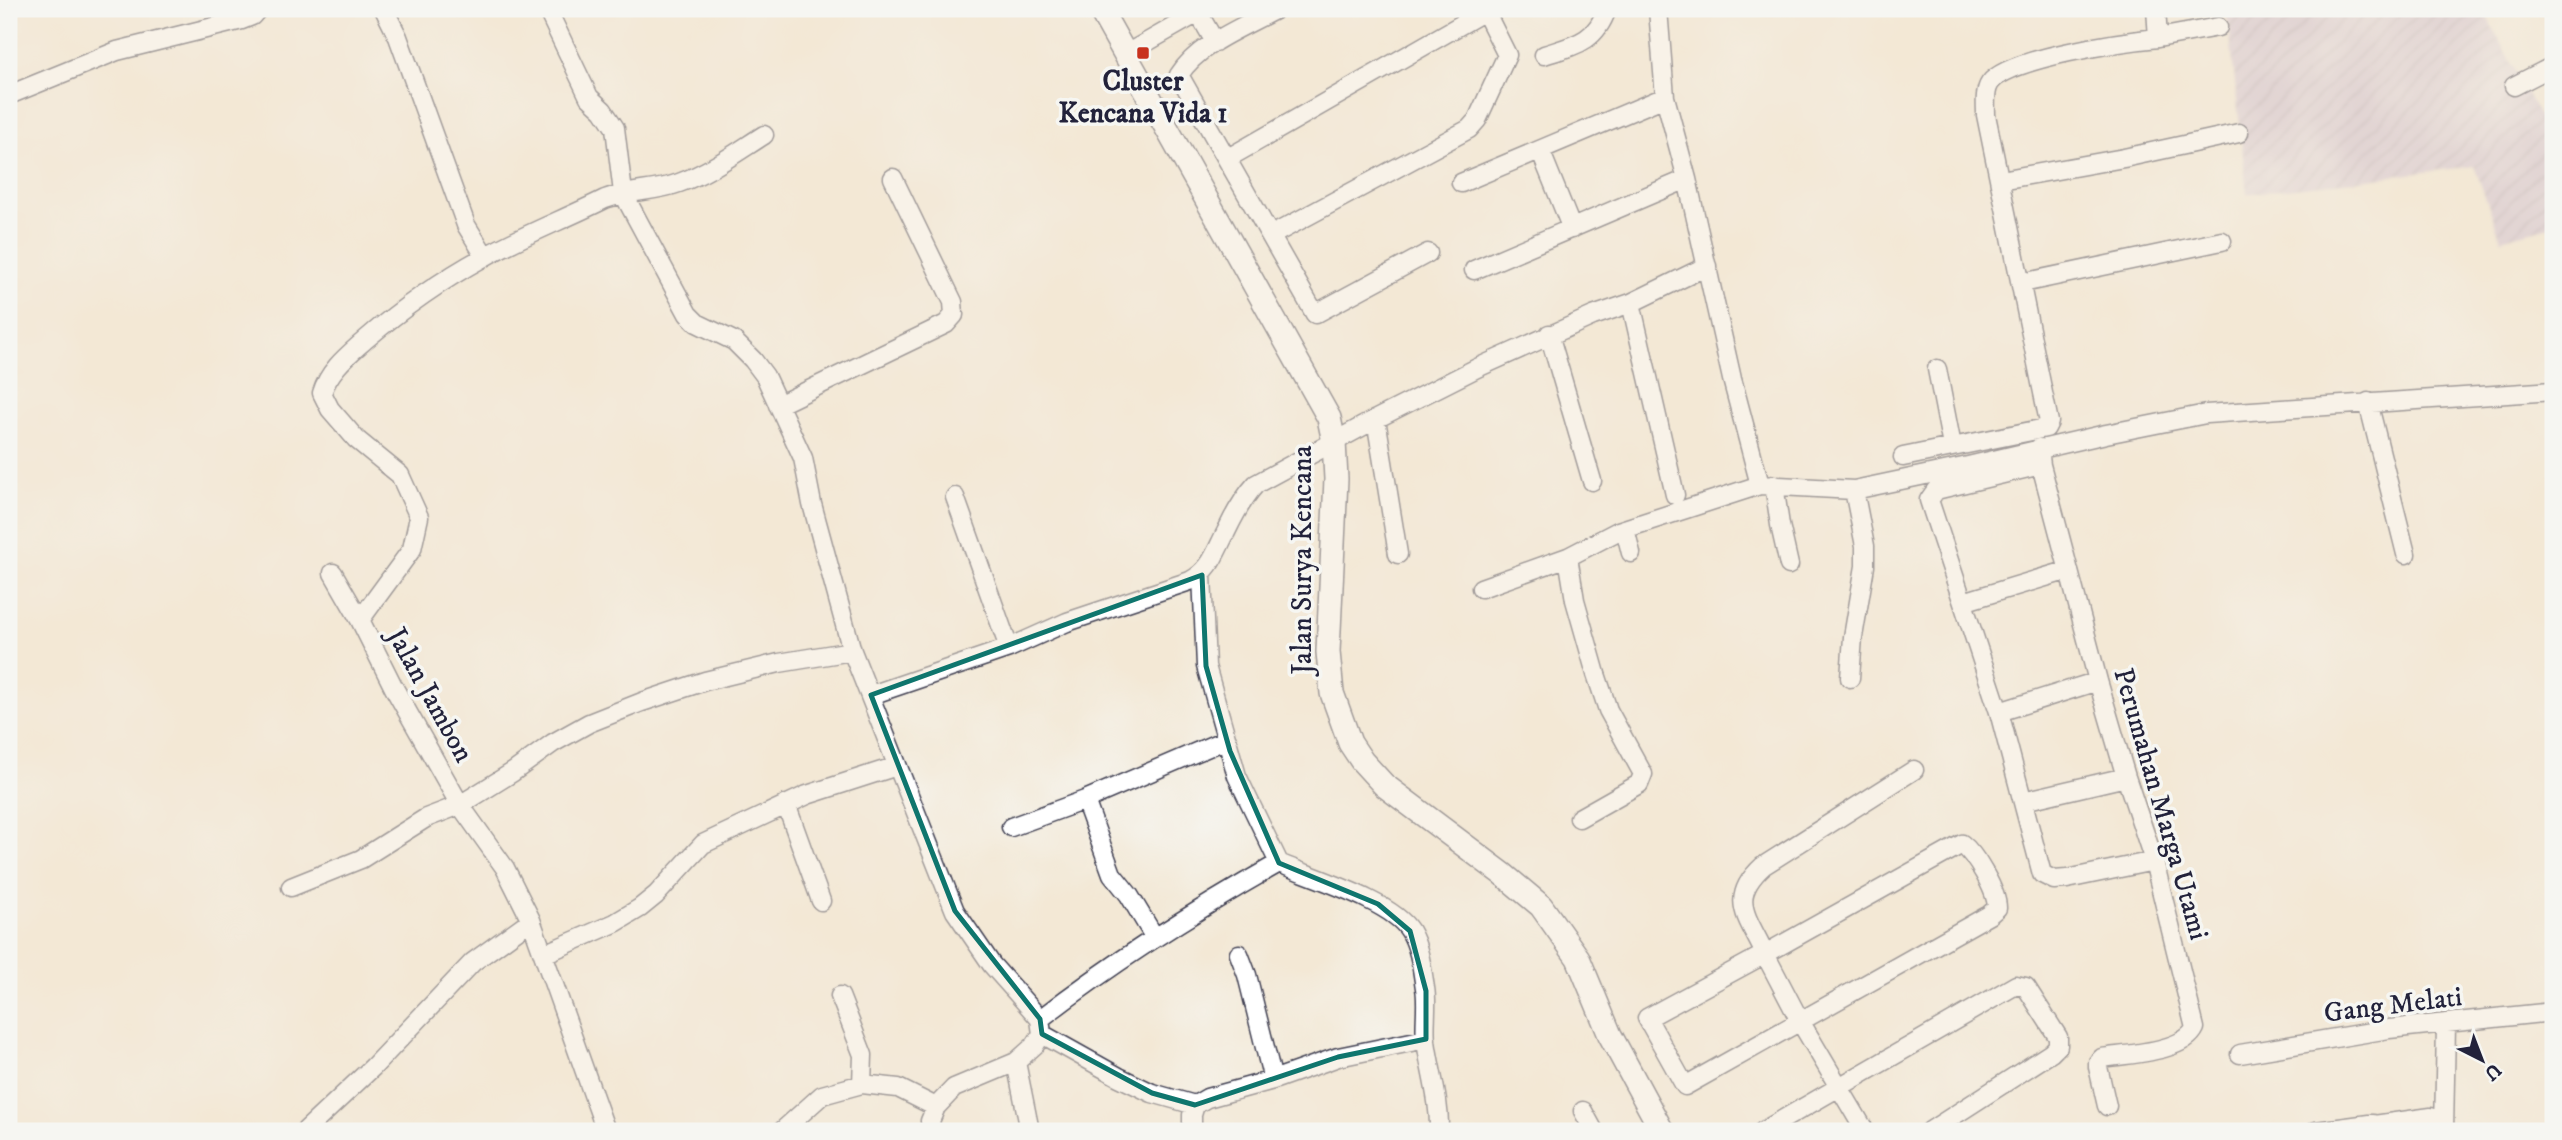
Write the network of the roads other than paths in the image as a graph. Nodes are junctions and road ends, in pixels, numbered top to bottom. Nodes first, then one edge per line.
1 (258, 9) edge
2 (384, 9) edge
3 (547, 9) edge
4 (1100, 9) edge
5 (1276, 9) edge
6 (1486, 9) edge
7 (1607, 9) edge
8 (1658, 9) edge
9 (2156, 9) edge
10 (1197, 11) edge
11 (2218, 27) dead end
12 (2158, 38) junction
13 (1215, 42) junction
14 (1126, 54) junction
15 (1544, 55) dead end
16 (2553, 66) edge
17 (2514, 86) dead end
18 (9, 95) edge
19 (1665, 97) junction
20 (2239, 133) dead end
21 (764, 135) dead end
22 (1540, 150) junction
23 (1228, 158) junction
24 (892, 178) dead end
25 (1687, 179) junction
26 (2001, 180) junction
27 (1461, 183) dead end
28 (623, 192) junction
29 (1572, 229) junction
30 (1272, 235) junction
31 (2222, 241) dead end
32 (1428, 253) dead end
33 (485, 256) junction
34 (1707, 266) junction
35 (1474, 270) dead end
36 (2022, 283) junction
37 (1631, 303) junction
38 (1549, 334) junction
39 (1937, 369) dead end
40 (2553, 391) edge
41 (2368, 402) junction
42 (778, 405) junction
43 (1376, 419) junction
44 (1334, 442) junction
45 (1952, 446) junction
46 (1903, 457) dead end
47 (2040, 457) junction
48 (1592, 481) dead end
49 (1767, 485) junction
50 (1854, 490) junction
51 (1675, 495) dead end
52 (955, 497) dead end
53 (1625, 529) junction
54 (1632, 553) dead end
55 (1398, 554) dead end
56 (2406, 554) dead end
57 (1567, 556) junction
58 (1789, 565) dead end
59 (2068, 570) junction
60 (333, 573) dead end
61 (1202, 575) junction
62 (1481, 589) dead end
63 (1963, 602) junction
64 (360, 620) junction
65 (1009, 648) junction
66 (852, 651) junction
67 (1850, 678) dead end
68 (2098, 681) junction
69 (871, 695) junction
70 (1999, 712) junction
71 (1227, 739) junction
72 (897, 766) junction
73 (1914, 770) dead end
74 (2126, 776) junction
75 (1085, 800) junction
76 (2023, 800) junction
77 (460, 804) junction
78 (786, 804) junction
79 (1579, 818) dead end
80 (1011, 828) dead end
81 (2154, 861) junction
82 (1279, 863) junction
83 (291, 887) dead end
84 (821, 901) dead end
85 (531, 920) junction
86 (1155, 938) junction
87 (544, 954) junction
88 (1239, 954) dead end
89 (1765, 954) junction
90 (840, 996) dead end
91 (2553, 1012) edge
92 (1800, 1021) junction
93 (2446, 1024) junction
94 (1041, 1026) junction
95 (1426, 1039) junction
96 (2240, 1054) dead end
97 (1016, 1062) junction
98 (1273, 1080) junction
99 (862, 1084) junction
100 (1839, 1088) junction
101 (1195, 1105) junction
102 (2107, 1106) dead end
103 (936, 1107) junction
104 (1583, 1111) dead end
105 (2431, 1117) dead end
106 (2376, 1128) edge
107 (600, 1129) edge
108 (306, 1131) edge
109 (782, 1131) edge
110 (932, 1131) edge
111 (1030, 1131) edge
112 (1192, 1131) edge
113 (1439, 1131) edge
114 (1594, 1131) edge
115 (1662, 1131) edge
116 (1763, 1131) edge
117 (1865, 1131) edge
118 (1930, 1131) edge
119 (2316, 1131) edge
120 (2444, 1131) edge

1 - 18 street
2 - 33 street
3 - 28 street
4 - 14 street, Jalan Surya Kencana
5 - 13 street
6 - 23 street
6 - 30 street
7 - 15 street
8 - 19 street
9 - 12 street
10 - 13 street
10 - 14 street
11 - 12 street
12 - 26 street
13 - 23 street
14 - 44 street, Jalan Surya Kencana
16 - 17 street
19 - 22 street
19 - 25 street
20 - 26 street
21 - 28 street, Jalan Jambon
22 - 27 street
22 - 29 street
23 - 30 street
24 - 42 street
25 - 29 street
25 - 34 street
26 - 36 street
28 - 33 street, Jalan Jambon
28 - 42 street
29 - 35 street
30 - 32 street
31 - 36 street
33 - 64 street, Jalan Jambon
34 - 37 street
34 - 49 street
36 - 45 street
37 - 38 street
37 - 51 street
38 - 43 street
38 - 48 street
39 - 45 street
40 - 41 street
41 - 47 street
41 - 56 street
42 - 66 street
43 - 44 street
43 - 55 street
44 - 61 street
44 - 115 street, Jalan Surya Kencana
45 - 46 street
47 - 50 street
47 - 59 street, Perumahan Marga Utami
47 - 63 street
49 - 50 street
49 - 53 street
49 - 58 street
50 - 67 street
52 - 65 street
53 - 54 street
53 - 57 street
57 - 62 street
57 - 79 street
59 - 63 street
59 - 68 street, Perumahan Marga Utami
60 - 64 street
61 - 65 street
61 - 71 street
63 - 70 street
64 - 77 street, Jalan Jambon
65 - 69 street
66 - 69 street
66 - 77 street
68 - 70 street
68 - 74 street, Perumahan Marga Utami
69 - 72 street
70 - 76 street
71 - 75 street
71 - 82 street
72 - 78 street
72 - 94 street
73 - 89 street
74 - 76 street
74 - 81 street, Perumahan Marga Utami
75 - 80 street
75 - 86 street
76 - 81 street
77 - 83 street
77 - 85 street, Jalan Jambon
78 - 84 street
78 - 87 street
81 - 102 street, Perumahan Marga Utami
82 - 86 street
82 - 95 street
85 - 87 street, Jalan Jambon
85 - 108 street
86 - 94 street
87 - 107 street, Jalan Jambon
88 - 98 street
89 - 92 street
89 - 92 street
89 - 92 street
90 - 99 street
91 - 93 street, Gang Melati
92 - 100 street
93 - 96 street, Gang Melati
93 - 120 street
94 - 97 street
94 - 101 street
95 - 98 street
95 - 113 street
97 - 103 street
97 - 111 street
98 - 101 street
99 - 103 street
99 - 109 street
100 - 116 street
100 - 117 street
100 - 118 street
101 - 112 street
103 - 110 street
104 - 114 street
105 - 106 street
106 - 119 street

